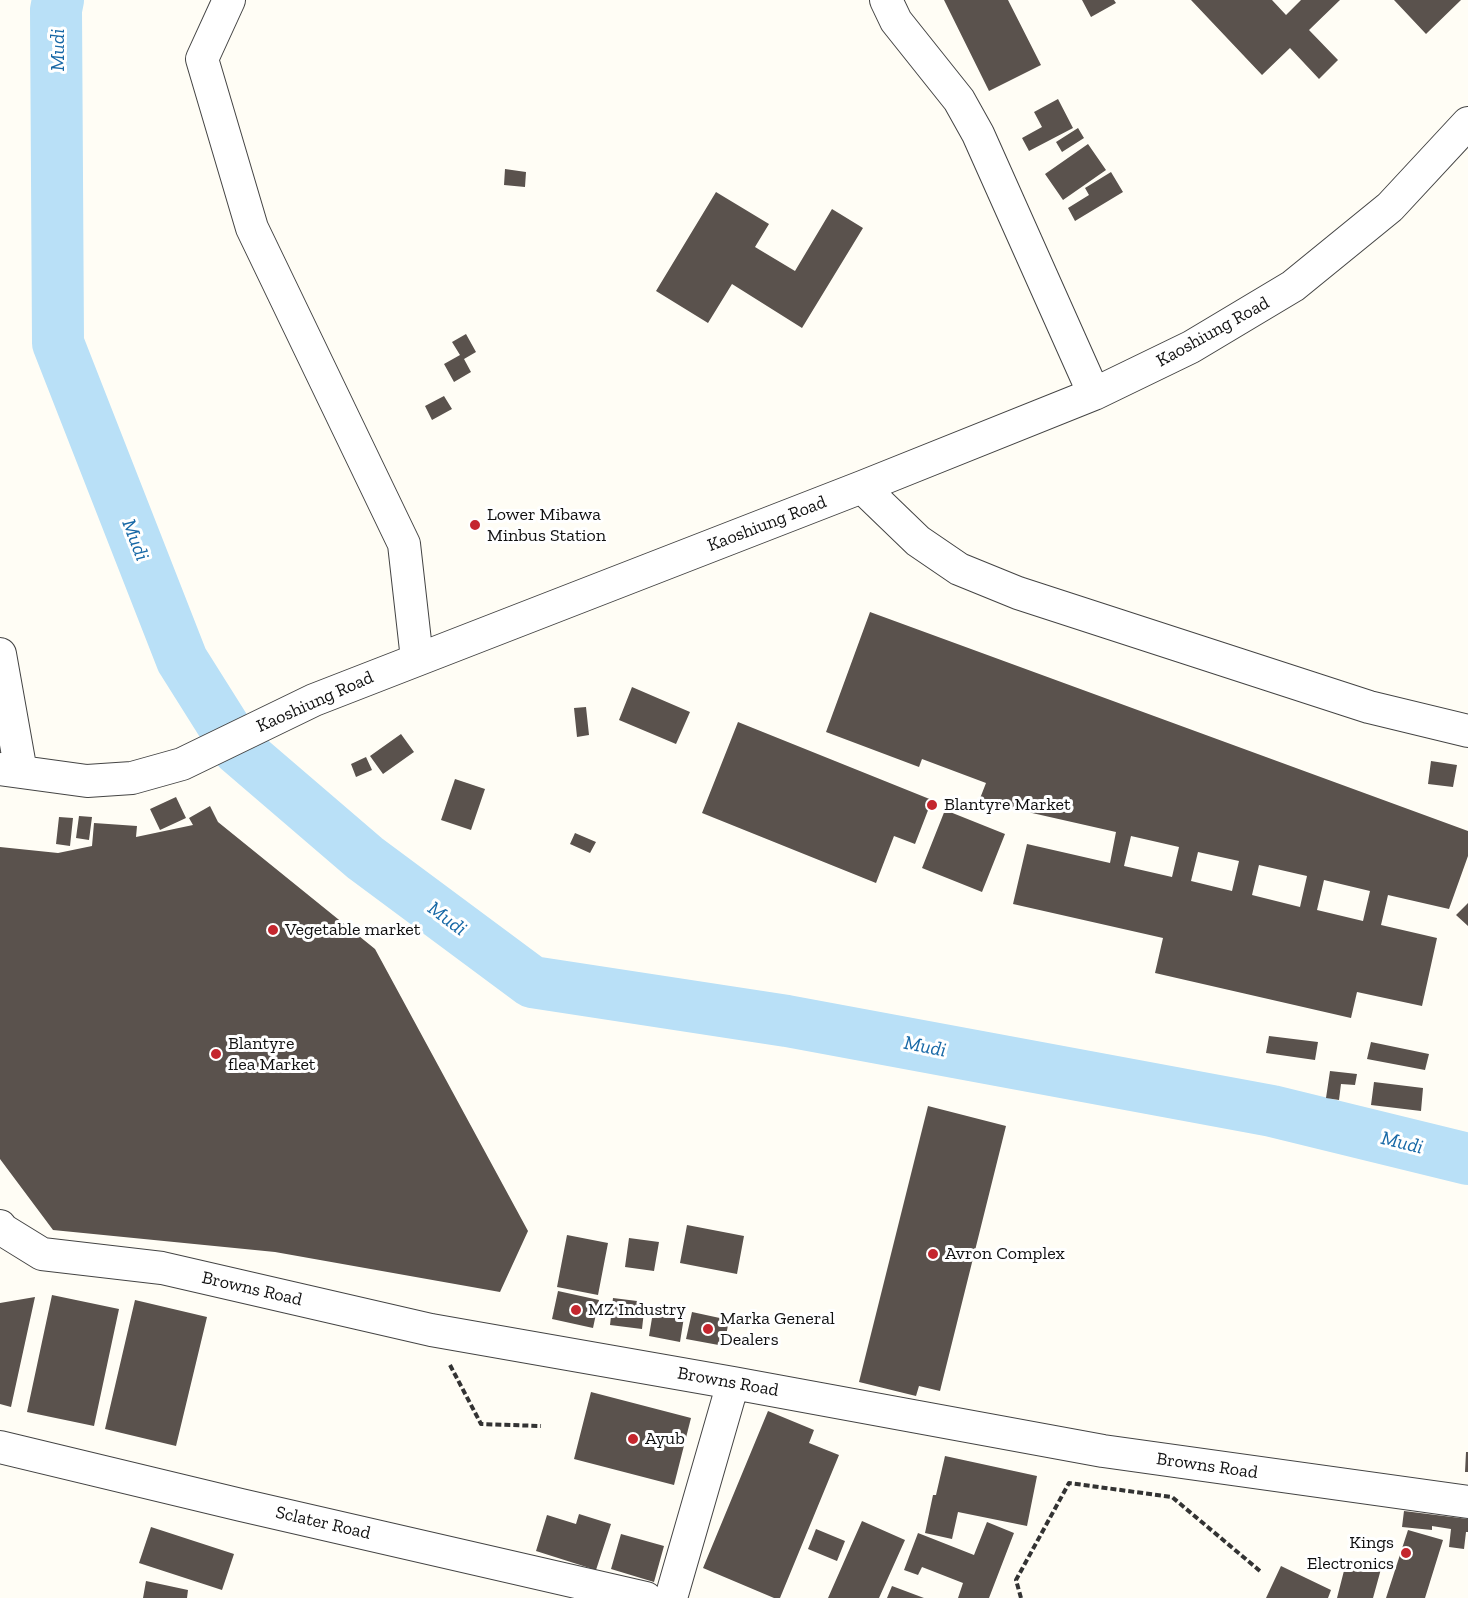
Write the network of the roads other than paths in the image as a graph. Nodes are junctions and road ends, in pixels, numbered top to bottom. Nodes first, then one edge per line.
1 (229, 0) edge
2 (886, 0) edge
3 (1468, 123) edge
4 (1094, 394) junction
5 (862, 487) junction
6 (0, 654) edge
7 (417, 659) junction
8 (1468, 731) edge
9 (11, 771) edge
10 (0, 1226) edge
11 (733, 1383) junction
12 (0, 1447) edge
13 (1468, 1502) edge
14 (646, 1598) edge
15 (671, 1598) edge

1 - 7 street
2 - 4 street
3 - 4 street, Kaoshiung Road
4 - 5 street, Kaoshiung Road
5 - 7 street, Kaoshiung Road
5 - 8 street
6 - 9 street
7 - 9 street, Kaoshiung Road
10 - 11 street, Browns Road
11 - 13 street, Browns Road
11 - 15 street
12 - 14 street, Sclater Road

